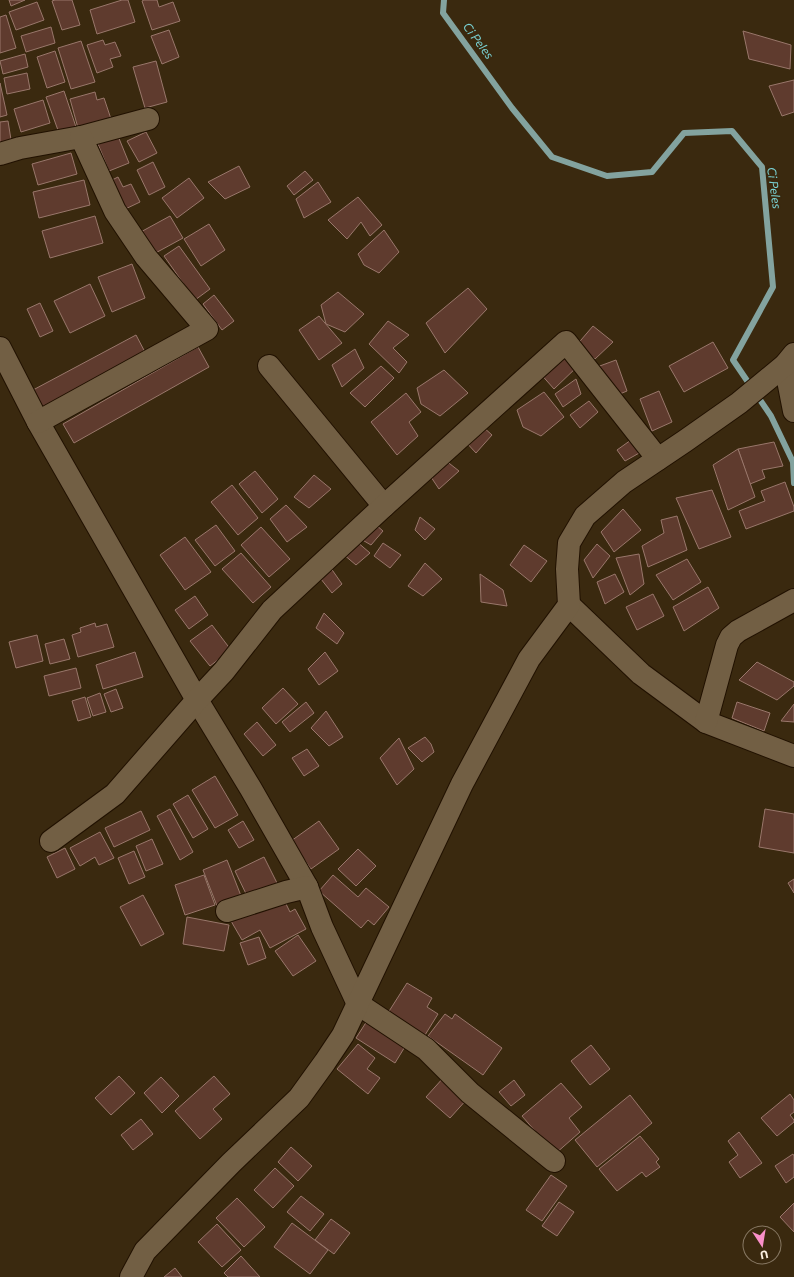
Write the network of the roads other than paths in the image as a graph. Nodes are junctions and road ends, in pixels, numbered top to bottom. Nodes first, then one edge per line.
1 (148, 119) dead end
2 (81, 137) junction
3 (0, 154) edge
4 (0, 348) edge
5 (789, 359) edge
6 (269, 366) dead end
7 (794, 411) edge
8 (38, 422) junction
9 (658, 459) junction
10 (384, 506) junction
11 (794, 600) edge
12 (569, 605) junction
13 (197, 700) junction
14 (706, 722) junction
15 (794, 756) edge
16 (51, 840) dead end
17 (307, 887) junction
18 (227, 911) dead end
19 (358, 1004) junction
20 (554, 1161) dead end
21 (131, 1277) edge

1 - 2 street
2 - 3 street
2 - 8 street
4 - 8 street
5 - 7 street
5 - 9 street
6 - 10 street
8 - 13 street
9 - 10 street
9 - 12 street
10 - 13 street
11 - 14 street
12 - 14 street
12 - 19 street
13 - 16 street
13 - 17 street
14 - 15 street
17 - 18 street
17 - 19 street
19 - 20 street
19 - 21 street

